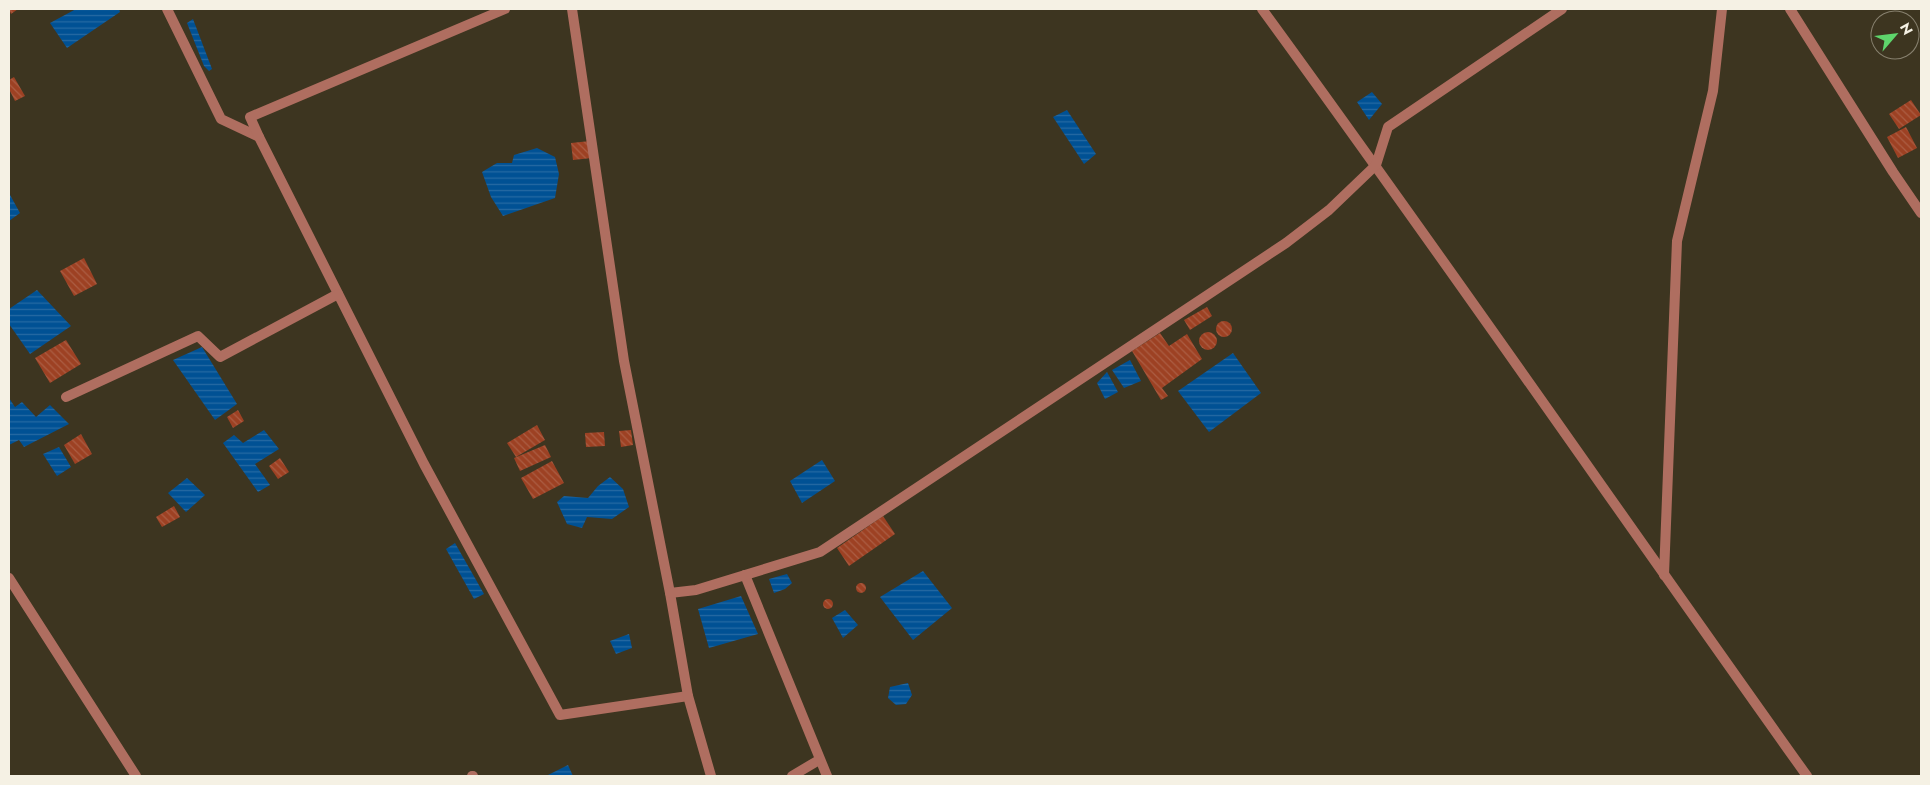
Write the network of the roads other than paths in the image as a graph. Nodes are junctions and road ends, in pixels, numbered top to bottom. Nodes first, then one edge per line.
1 (167, 9) edge
2 (504, 9) edge
3 (572, 9) edge
4 (1262, 9) edge
5 (1562, 9) edge
6 (1722, 9) edge
7 (1790, 9) edge
8 (258, 137) junction
9 (1376, 165) junction
10 (1921, 213) edge
11 (338, 294) junction
12 (66, 396) dead end
13 (745, 575) junction
14 (1664, 575) junction
15 (9, 578) edge
16 (670, 594) junction
17 (688, 696) junction
18 (819, 760) junction
19 (136, 776) edge
20 (711, 776) edge
21 (792, 776) edge
22 (827, 776) edge
23 (1807, 776) edge

1 - 8 street
2 - 8 street
3 - 16 street
4 - 9 street
5 - 9 street
6 - 14 street
7 - 10 street
8 - 11 street
9 - 13 street
9 - 14 street
11 - 12 street
11 - 17 street
13 - 16 street
13 - 18 street
14 - 23 street
15 - 19 street
16 - 17 street
17 - 20 street
18 - 21 street
18 - 22 street

